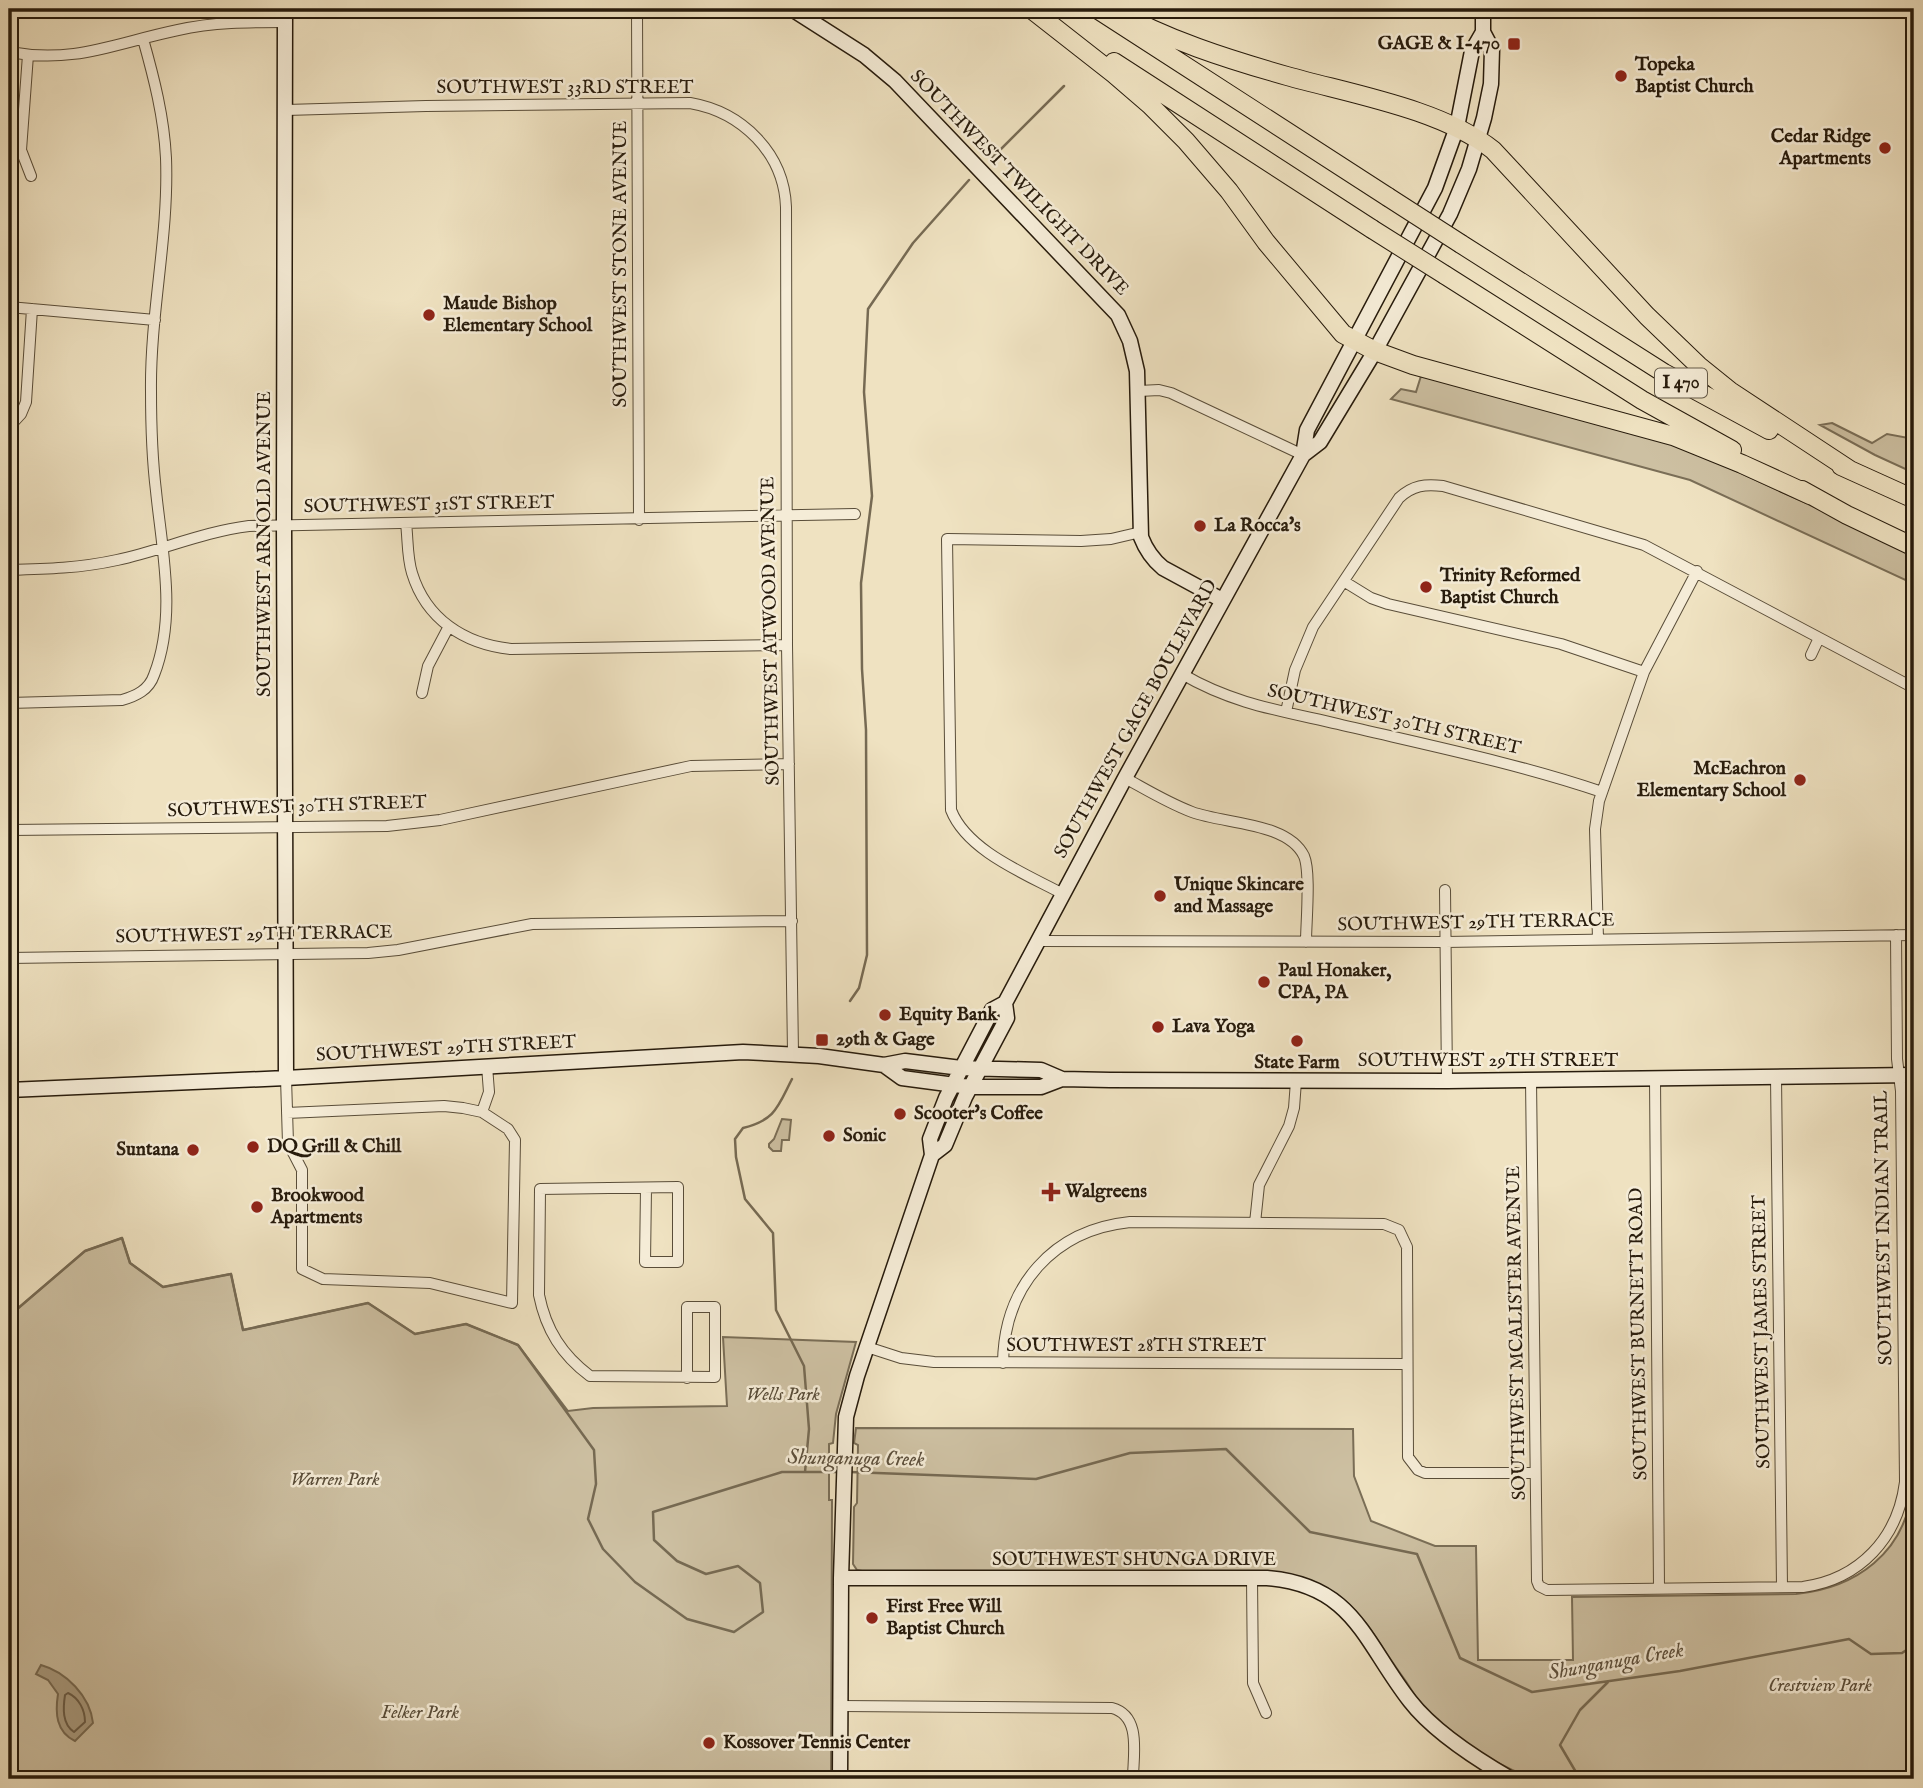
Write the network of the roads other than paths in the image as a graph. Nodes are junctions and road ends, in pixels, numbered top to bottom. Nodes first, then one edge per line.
1 (637, 9) edge
2 (792, 9) edge
3 (1031, 9) edge
4 (1097, 9) edge
5 (1112, 9) edge
6 (1483, 9) edge
7 (285, 15) edge
8 (1483, 32) junction
9 (143, 39) junction
10 (9, 52) edge
11 (28, 55) junction
12 (637, 102) junction
13 (286, 110) junction
14 (1457, 127) junction
15 (1479, 139) junction
16 (31, 176) dead end
17 (786, 208) joint
18 (9, 307) edge
19 (32, 309) junction
20 (155, 320) junction
21 (1353, 340) junction
22 (1375, 351) junction
23 (1139, 391) junction
24 (9, 427) edge
25 (1303, 455) junction
26 (1850, 470) junction
27 (1810, 495) junction
28 (1914, 499) edge
29 (855, 514) dead end
30 (787, 516) junction
31 (639, 520) junction
32 (406, 523) junction
33 (284, 524) junction
34 (1141, 532) junction
35 (164, 547) junction
36 (1914, 547) edge
37 (9, 570) edge
38 (1697, 571) junction
39 (1345, 582) junction
40 (1223, 600) junction
41 (449, 628) junction
42 (1819, 638) junction
43 (787, 645) junction
44 (1811, 654) dead end
45 (1644, 672) junction
46 (1182, 674) junction
47 (1914, 688) edge
48 (422, 692) dead end
49 (9, 703) edge
50 (1286, 712) junction
51 (789, 764) junction
52 (1125, 778) junction
53 (1602, 792) junction
54 (285, 828) junction
55 (9, 830) edge
56 (1445, 890) dead end
57 (1063, 894) junction
58 (792, 921) junction
59 (1896, 935) junction
60 (1914, 935) edge
61 (1598, 939) junction
62 (1038, 941) junction
63 (1306, 942) junction
64 (1445, 942) junction
65 (285, 954) junction
66 (9, 958) edge
67 (1005, 1003) junction
68 (793, 1053) junction
69 (884, 1065) junction
70 (487, 1066) junction
71 (961, 1069) junction
72 (979, 1069) junction
73 (1899, 1075) junction
74 (1914, 1075) edge
75 (1776, 1077) junction
76 (286, 1078) junction
77 (1062, 1079) junction
78 (1655, 1079) junction
79 (1531, 1080) junction
80 (1296, 1081) junction
81 (1447, 1081) junction
82 (953, 1085) junction
83 (970, 1087) junction
84 (9, 1090) edge
85 (482, 1112) junction
86 (287, 1113) junction
87 (932, 1155) junction
88 (646, 1188) junction
89 (1255, 1223) junction
90 (1903, 1240) junction
91 (1914, 1240) edge
92 (867, 1348) junction
93 (1003, 1363) junction
94 (1406, 1364) junction
95 (687, 1378) junction
96 (1535, 1474) junction
97 (841, 1578) junction
98 (1252, 1578) junction
99 (1539, 1586) joint
100 (1783, 1587) junction
101 (1660, 1588) junction
102 (840, 1706) junction
103 (1266, 1713) dead end
104 (840, 1779) edge
105 (1133, 1779) edge
106 (1511, 1779) edge

1 - 12 street, SOUTHWEST STONE AVENUE
2 - 23 main road, SOUTHWEST TWILIGHT DRIVE
3 - 21 highway
3 - 27 highway, I 470, bridge
4 - 26 highway, I 470, bridge
5 - 14 highway
6 - 8 main road, SOUTHWEST GAGE BOULEVARD
7 - 9 street
7 - 13 main road, SOUTHWEST ARNOLD AVENUE
8 - 14 main road, SOUTHWEST GAGE BOULEVARD
8 - 15 main road, SOUTHWEST GAGE BOULEVARD
9 - 11 street
9 - 20 street
10 - 11 street
11 - 16 street
12 - 13 street, SOUTHWEST 33RD STREET
12 - 17 street, SOUTHWEST 33RD STREET
12 - 31 street, SOUTHWEST STONE AVENUE
13 - 33 main road, SOUTHWEST ARNOLD AVENUE
14 - 15 highway
14 - 21 main road, SOUTHWEST GAGE BOULEVARD
15 - 22 main road, SOUTHWEST GAGE BOULEVARD
15 - 26 highway
17 - 30 street, SOUTHWEST ATWOOD AVENUE
18 - 19 street
19 - 20 street
19 - 24 street
20 - 35 street
21 - 22 highway
21 - 25 main road, SOUTHWEST GAGE BOULEVARD
22 - 25 main road, SOUTHWEST GAGE BOULEVARD
22 - 27 highway
23 - 25 street
23 - 34 main road, SOUTHWEST TWILIGHT DRIVE
25 - 40 main road, SOUTHWEST GAGE BOULEVARD
26 - 28 highway, I 470
27 - 36 highway, I 470
29 - 30 street, SOUTHWEST 31ST STREET
30 - 31 street, SOUTHWEST 31ST STREET
30 - 43 street, SOUTHWEST ATWOOD AVENUE
31 - 32 street, SOUTHWEST 31ST STREET
32 - 33 street, SOUTHWEST 31ST STREET
32 - 41 street
33 - 35 street, SOUTHWEST 31ST STREET
33 - 54 main road, SOUTHWEST ARNOLD AVENUE
34 - 40 main road, SOUTHWEST TWILIGHT DRIVE
34 - 57 street
35 - 37 street, SOUTHWEST 31ST STREET
35 - 49 street
38 - 39 street
38 - 42 street
38 - 45 street
39 - 45 street
39 - 50 street
40 - 46 main road, SOUTHWEST GAGE BOULEVARD
41 - 43 street
41 - 48 street
42 - 44 street
42 - 47 street
43 - 51 street, SOUTHWEST ATWOOD AVENUE
45 - 53 street
46 - 50 street, SOUTHWEST 30TH STREET
46 - 52 main road, SOUTHWEST GAGE BOULEVARD
50 - 53 street, SOUTHWEST 30TH STREET
51 - 54 street, SOUTHWEST 30TH STREET
51 - 58 street, SOUTHWEST ATWOOD AVENUE
52 - 57 main road, SOUTHWEST GAGE BOULEVARD
52 - 63 street
53 - 61 street
54 - 55 street, SOUTHWEST 30TH STREET
54 - 65 main road, SOUTHWEST ARNOLD AVENUE
56 - 64 street
57 - 62 main road, SOUTHWEST GAGE BOULEVARD
58 - 65 street, SOUTHWEST 29TH TERRACE
58 - 68 street, SOUTHWEST ATWOOD AVENUE
59 - 60 street, SOUTHWEST 29TH TERRACE
59 - 61 street, SOUTHWEST 29TH TERRACE
59 - 73 street, SOUTHWEST INDIAN TRAIL
61 - 64 street, SOUTHWEST 29TH TERRACE
62 - 63 street, SOUTHWEST 29TH TERRACE
62 - 67 main road, SOUTHWEST GAGE BOULEVARD
63 - 64 street, SOUTHWEST 29TH TERRACE
64 - 81 street
65 - 66 street, SOUTHWEST 29TH TERRACE
65 - 76 main road, SOUTHWEST ARNOLD AVENUE
67 - 71 main road, SOUTHWEST GAGE BOULEVARD
67 - 72 main road, SOUTHWEST GAGE BOULEVARD
68 - 69 main road, SOUTHWEST 29TH STREET
68 - 70 main road, SOUTHWEST 29TH STREET
69 - 71 main road, SOUTHWEST 29TH STREET
69 - 82 main road, SOUTHWEST 29TH STREET
70 - 76 main road, SOUTHWEST 29TH STREET
70 - 85 street
71 - 72 main road, SOUTHWEST 29TH STREET
71 - 82 main road, SOUTHWEST GAGE BOULEVARD
72 - 77 main road, SOUTHWEST 29TH STREET
72 - 83 main road, SOUTHWEST GAGE BOULEVARD
73 - 74 main road, SOUTHWEST 29TH STREET
73 - 75 main road, SOUTHWEST 29TH STREET
73 - 90 street, SOUTHWEST INDIAN TRAIL
75 - 78 main road, SOUTHWEST 29TH STREET
75 - 100 street, SOUTHWEST JAMES STREET
76 - 84 main road, SOUTHWEST 29TH STREET
76 - 86 street
77 - 80 main road, SOUTHWEST 29TH STREET
77 - 83 main road, SOUTHWEST 29TH STREET
78 - 79 main road, SOUTHWEST 29TH STREET
78 - 101 street, SOUTHWEST BURNETT ROAD
79 - 81 main road, SOUTHWEST 29TH STREET
79 - 96 street, SOUTHWEST MCALISTER AVENUE
80 - 81 main road, SOUTHWEST 29TH STREET
80 - 89 street
82 - 83 main road, SOUTHWEST 29TH STREET
82 - 87 main road, SOUTHWEST GAGE BOULEVARD
83 - 87 main road, SOUTHWEST GAGE BOULEVARD
85 - 86 street
85 - 86 street
87 - 92 main road, SOUTHWEST GAGE BOULEVARD
88 - 88 street
88 - 95 street
89 - 93 street
89 - 94 street
90 - 91 street
90 - 100 street, SOUTHWEST INDIAN TRAIL
92 - 93 street, SOUTHWEST 28TH STREET
92 - 97 main road, SOUTHWEST GAGE BOULEVARD
93 - 94 street, SOUTHWEST 28TH STREET
94 - 96 street
95 - 95 street
96 - 99 street, SOUTHWEST MCALISTER AVENUE
97 - 98 main road, SOUTHWEST SHUNGA DRIVE
97 - 102 main road, SOUTHWEST GAGE BOULEVARD
98 - 103 street
98 - 106 main road, SOUTHWEST SHUNGA DRIVE
99 - 101 street, SOUTHWEST INDIAN TRAIL
100 - 101 street, SOUTHWEST INDIAN TRAIL
102 - 104 main road, SOUTHWEST GAGE BOULEVARD
102 - 105 street

